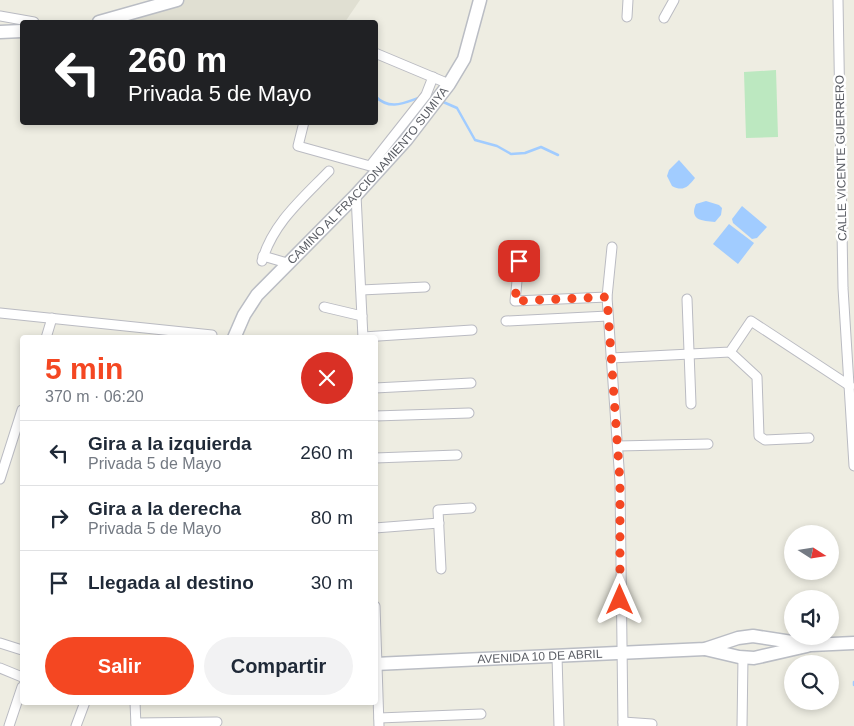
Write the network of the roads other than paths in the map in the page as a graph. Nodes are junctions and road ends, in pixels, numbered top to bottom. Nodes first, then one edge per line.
1 (177, 0) edge
2 (480, 0) edge
3 (628, 0) edge
4 (674, 0) edge
5 (838, 0) edge
6 (162, 2) edge
7 (0, 16) edge
8 (627, 17) dead end
9 (664, 18) dead end
10 (23, 20) edge
11 (105, 20) edge
12 (20, 31) edge
13 (0, 32) edge
14 (378, 55) edge
15 (433, 77) junction
16 (449, 84) junction
17 (303, 125) edge
18 (329, 171) dead end
19 (356, 195) junction
20 (612, 247) dead end
21 (519, 261) dead end
22 (287, 263) junction
23 (424, 287) dead end
24 (361, 290) junction
25 (607, 297) junction
26 (687, 299) dead end
27 (324, 307) dead end
28 (0, 313) edge
29 (362, 316) junction
30 (608, 316) junction
31 (52, 318) junction
32 (506, 321) dead end
33 (472, 330) dead end
34 (162, 334) edge
35 (47, 335) edge
36 (212, 335) dead end
37 (235, 335) edge
38 (363, 335) edge
39 (378, 336) edge
40 (730, 352) junction
41 (690, 354) junction
42 (611, 358) junction
43 (852, 373) edge
44 (471, 383) dead end
45 (850, 386) junction
46 (378, 388) edge
47 (692, 404) dead end
48 (469, 413) dead end
49 (20, 416) edge
50 (378, 416) edge
51 (809, 438) dead end
52 (708, 444) dead end
53 (618, 446) junction
54 (457, 455) dead end
55 (378, 458) edge
56 (854, 466) edge
57 (0, 479) edge
58 (472, 508) dead end
59 (439, 523) junction
60 (378, 528) edge
61 (441, 569) dead end
62 (738, 638) junction
63 (767, 638) junction
64 (784, 641) edge
65 (0, 643) edge
66 (854, 643) edge
67 (839, 644) edge
68 (811, 645) edge
69 (20, 649) edge
70 (705, 649) junction
71 (620, 654) junction
72 (558, 656) junction
73 (770, 656) junction
74 (741, 658) junction
75 (378, 664) edge
76 (0, 668) edge
77 (20, 676) edge
78 (20, 693) edge
79 (378, 703) edge
80 (85, 705) edge
81 (135, 705) edge
82 (481, 714) dead end
83 (217, 722) dead end
84 (379, 722) edge
85 (623, 724) edge
86 (652, 724) dead end
87 (136, 725) edge
88 (9, 726) edge
89 (76, 726) edge
90 (559, 726) edge
91 (742, 726) edge

1 - 6 street
2 - 16 street, CAMINO AL FRACCIONAMIENTO SUMIYA
3 - 8 street
4 - 9 street
5 - 43 street, CALLE VICENTE GUERRERO
6 - 11 street
7 - 10 street
12 - 13 street
14 - 15 street
15 - 16 street
15 - 17 street
16 - 19 street, CAMINO AL FRACCIONAMIENTO SUMIYA
18 - 22 street
19 - 22 street, CAMINO AL FRACCIONAMIENTO SUMIYA
19 - 24 street
20 - 25 street
21 - 25 street
22 - 37 street, CAMINO AL FRACCIONAMIENTO SUMIYA
23 - 24 street
24 - 29 street
25 - 30 street
26 - 41 street
27 - 29 street
28 - 31 street
29 - 38 street
30 - 32 street
30 - 42 street
31 - 34 street
31 - 35 street
33 - 39 street
34 - 36 street
40 - 41 street
40 - 45 street
40 - 51 street
41 - 42 street
41 - 47 street
42 - 53 street
43 - 45 street, CALLE VICENTE GUERRERO
44 - 46 street
45 - 56 street, CALLE VICENTE GUERRERO
48 - 50 street
49 - 57 street
52 - 53 street
53 - 71 street
54 - 55 street
58 - 59 street
59 - 60 street
59 - 61 street
62 - 63 street, AVENIDA 10 DE ABRIL
62 - 70 street, AVENIDA 10 DE ABRIL
62 - 74 street
63 - 64 street, AVENIDA 10 DE ABRIL
63 - 73 street
65 - 69 street
66 - 67 street, AVENIDA 10 DE ABRIL
68 - 73 street, AVENIDA 10 DE ABRIL
70 - 71 street, AVENIDA 10 DE ABRIL
70 - 74 street, AVENIDA 10 DE ABRIL
71 - 72 street, AVENIDA 10 DE ABRIL
71 - 85 street
72 - 75 street, AVENIDA 10 DE ABRIL
72 - 90 street
73 - 74 street, AVENIDA 10 DE ABRIL
74 - 91 street
76 - 77 street
78 - 88 street
79 - 84 street
80 - 89 street
81 - 87 street
82 - 84 street
83 - 87 street
85 - 86 street

